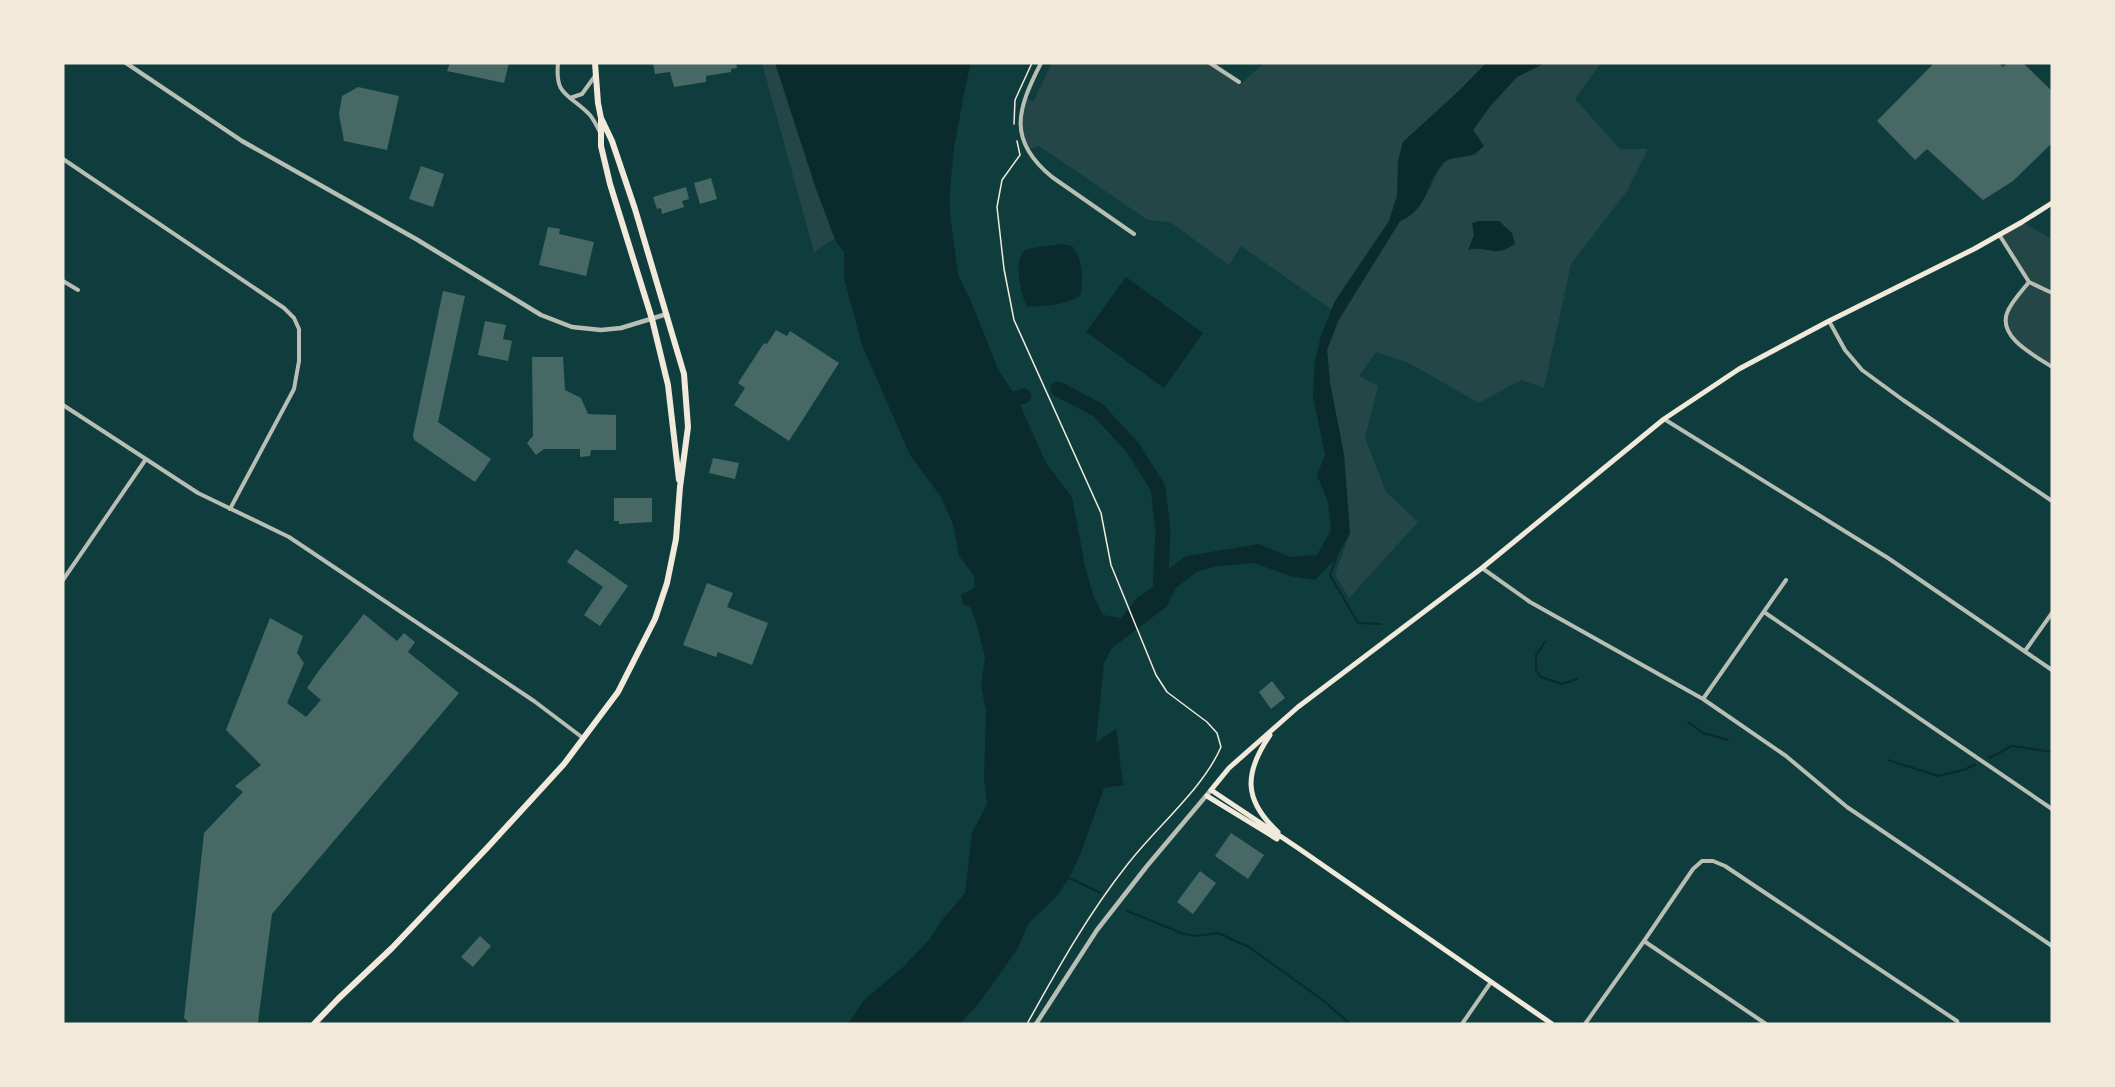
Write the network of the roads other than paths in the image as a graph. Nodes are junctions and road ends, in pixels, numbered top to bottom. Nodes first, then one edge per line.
1 (126, 63) edge
2 (558, 63) edge
3 (595, 63) edge
4 (1041, 63) edge
5 (1210, 63) edge
6 (595, 76) junction
7 (1239, 82) dead end
8 (569, 98) junction
9 (602, 118) junction
10 (601, 133) junction
11 (63, 159) edge
12 (2052, 202) edge
13 (1134, 234) dead end
14 (2000, 236) junction
15 (63, 281) edge
16 (2029, 282) junction
17 (78, 291) dead end
18 (2050, 292) dead end
19 (668, 314) junction
20 (652, 319) junction
21 (1829, 321) junction
22 (2052, 368) edge
23 (63, 405) edge
24 (1664, 419) junction
25 (146, 459) junction
26 (680, 487) junction
27 (2052, 501) edge
28 (230, 508) junction
29 (1482, 567) junction
30 (63, 580) edge
31 (1786, 580) dead end
32 (1764, 612) junction
33 (2052, 613) edge
34 (2025, 651) junction
35 (2052, 670) edge
36 (1703, 699) junction
37 (1276, 726) junction
38 (583, 738) junction
39 (1210, 790) junction
40 (1207, 796) junction
41 (2052, 809) edge
42 (1298, 848) junction
43 (1644, 941) junction
44 (2052, 946) edge
45 (1491, 982) junction
46 (314, 1024) edge
47 (1036, 1024) edge
48 (1462, 1024) edge
49 (1552, 1024) edge
50 (1584, 1024) edge
51 (1766, 1024) edge
52 (1958, 1024) edge

1 - 20 street
2 - 8 street
3 - 6 main road
4 - 13 street
5 - 7 street
6 - 8 street
6 - 9 main road
8 - 10 street
9 - 10 main road
9 - 19 main road
10 - 20 main road
11 - 28 street
12 - 14 main road
14 - 16 street
14 - 21 main road
15 - 17 street
16 - 18 street
16 - 22 street
19 - 20 street
19 - 26 main road
20 - 26 main road
21 - 24 main road
21 - 27 street
23 - 25 street
24 - 29 main road
24 - 34 street
25 - 28 street
25 - 30 street
26 - 38 main road
28 - 38 street
29 - 36 street
29 - 37 main road
31 - 32 street
32 - 36 street
32 - 41 street
33 - 34 street
34 - 35 street
36 - 44 street
37 - 39 main road
37 - 42 main road
38 - 46 main road
39 - 40 street
39 - 42 main road
40 - 42 main road
40 - 47 street
42 - 45 main road
43 - 50 street
43 - 51 street
43 - 52 street
45 - 48 street
45 - 49 main road

